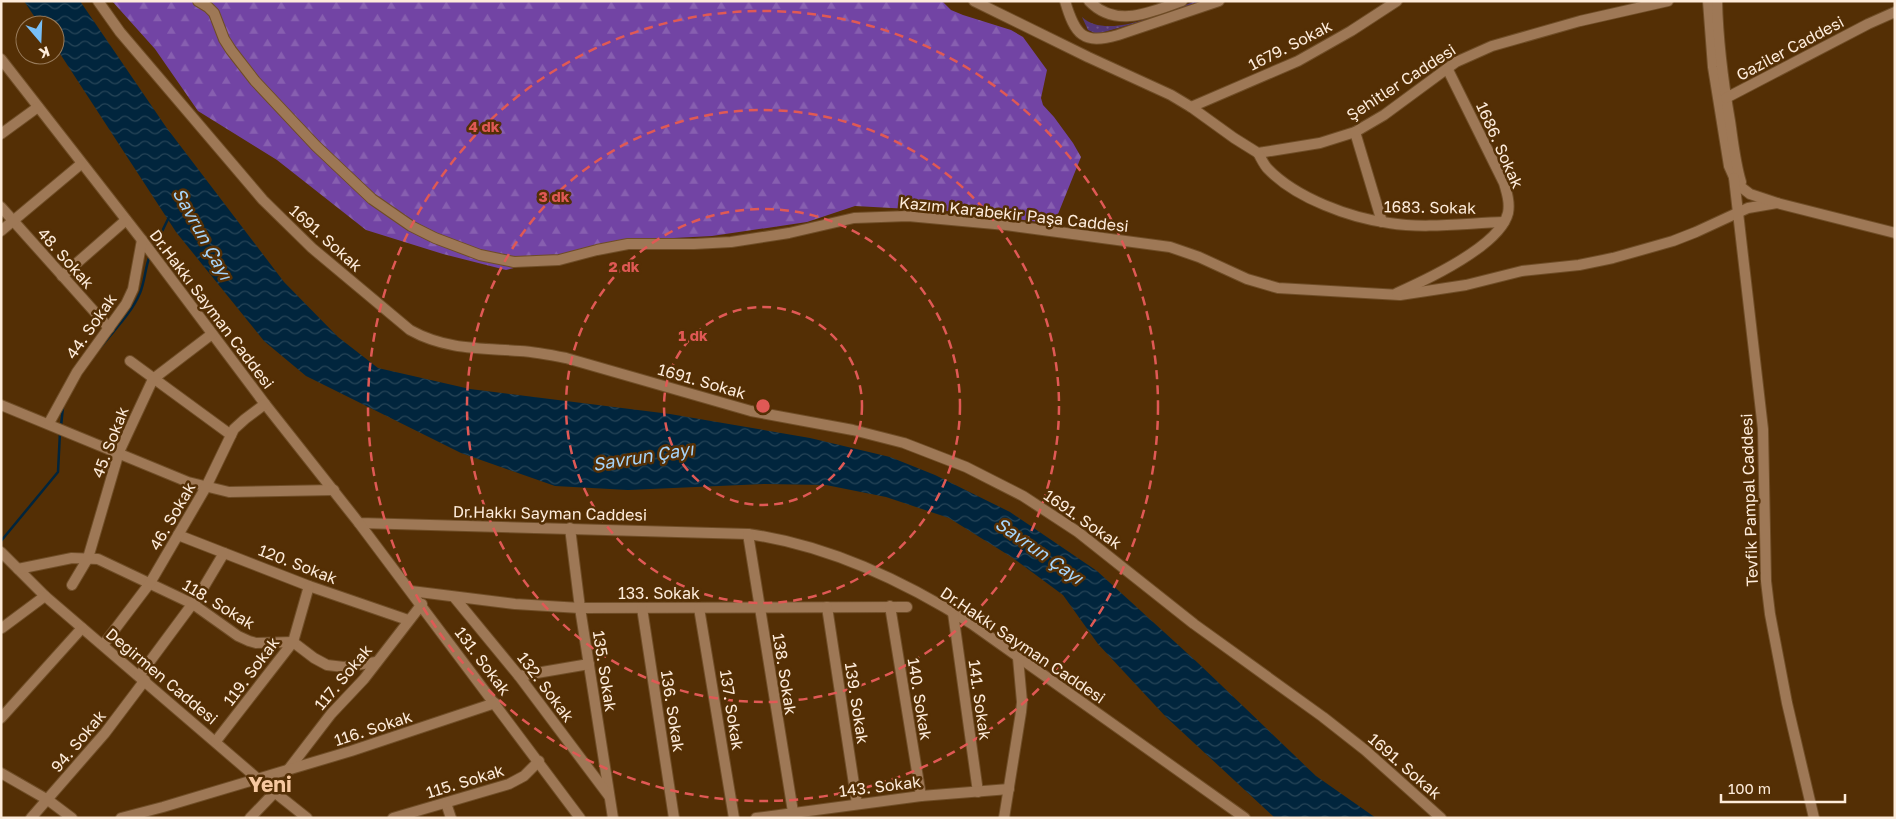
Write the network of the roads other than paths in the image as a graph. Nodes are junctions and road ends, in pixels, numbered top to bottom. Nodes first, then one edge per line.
1 (98, 1) edge
2 (198, 1) edge
3 (974, 1) edge
4 (1065, 1) edge
5 (1088, 1) edge
6 (1182, 1) edge
7 (1219, 1) edge
8 (1397, 1) edge
9 (1668, 1) edge
10 (1708, 1) edge
11 (1718, 1) edge
12 (1895, 12) edge
13 (1, 59) edge
14 (1446, 68) junction
15 (1726, 98) junction
16 (38, 107) junction
17 (1191, 107) junction
18 (4, 128) edge
19 (1355, 132) junction
20 (1258, 153) junction
21 (81, 164) junction
22 (1734, 178) junction
23 (1744, 190) junction
24 (1777, 204) junction
25 (1, 207) edge
26 (1738, 211) junction
27 (126, 220) junction
28 (14, 221) junction
29 (1382, 222) junction
30 (1504, 222) junction
31 (1, 231) edge
32 (1895, 233) edge
33 (142, 240) junction
34 (62, 276) junction
35 (1392, 295) junction
36 (109, 328) junction
37 (212, 334) junction
38 (130, 361) dead end
39 (152, 379) junction
40 (265, 404) junction
41 (2, 408) edge
42 (49, 423) junction
43 (231, 435) junction
44 (119, 452) junction
45 (206, 487) junction
46 (334, 490) junction
47 (359, 523) junction
48 (570, 528) junction
49 (748, 534) junction
50 (178, 536) junction
51 (2, 552) edge
52 (224, 552) junction
53 (88, 558) junction
54 (18, 569) junction
55 (150, 583) junction
56 (72, 585) dead end
57 (310, 586) junction
58 (411, 590) junction
59 (45, 596) junction
60 (454, 597) junction
61 (193, 604) junction
62 (422, 604) junction
63 (890, 606) junction
64 (827, 607) junction
65 (907, 607) dead end
66 (580, 608) junction
67 (642, 608) junction
68 (700, 608) junction
69 (760, 608) junction
70 (953, 612) junction
71 (408, 620) junction
72 (2, 628) edge
73 (82, 628) junction
74 (293, 642) junction
75 (103, 645) junction
76 (1018, 658) junction
77 (376, 662) junction
78 (589, 664) junction
79 (519, 676) junction
80 (142, 678) junction
81 (495, 703) junction
82 (1, 718) edge
83 (216, 741) junction
84 (539, 761) junction
85 (288, 770) junction
86 (1, 773) edge
87 (258, 778) junction
88 (1009, 789) junction
89 (275, 792) junction
90 (978, 792) junction
91 (920, 796) junction
92 (610, 797) junction
93 (48, 800) junction
94 (446, 803) junction
95 (857, 804) junction
96 (793, 815) edge
97 (31, 818) edge
98 (72, 818) edge
99 (121, 818) edge
100 (250, 818) edge
101 (307, 818) edge
102 (393, 818) edge
103 (451, 818) edge
104 (580, 818) edge
105 (613, 818) edge
106 (674, 818) edge
107 (734, 818) edge
108 (756, 818) edge
109 (1004, 818) edge
110 (1245, 818) edge
111 (1441, 818) edge
112 (1814, 818) edge

1 - 111 street, 1691. Sokak
2 - 35 street, Kazım Karabekir Paşa Caddesi
3 - 17 street
4 - 7 street
5 - 6 street
8 - 17 street, 1679. Sokak
9 - 14 street, Şehitler Caddesi
10 - 22 street, Tevfik Pampal Caddesi
11 - 15 street
12 - 15 street, Gaziler Caddesi
13 - 16 street, Dr.Hakkı Sayman Caddesi
14 - 19 street, Şehitler Caddesi
14 - 30 street, 1686. Sokak
15 - 23 street
16 - 18 street
16 - 21 street, Dr.Hakkı Sayman Caddesi
17 - 20 street
19 - 20 street, Şehitler Caddesi
19 - 29 street
20 - 29 street, 1683. Sokak
21 - 27 street, Dr.Hakkı Sayman Caddesi
21 - 28 street
22 - 23 street, Tevfik Pampal Caddesi
22 - 26 street, Tevfik Pampal Caddesi
23 - 24 street
24 - 26 street, Kazım Karabekir Paşa Caddesi
24 - 32 street
25 - 28 street, 48. Sokak
26 - 35 street, Kazım Karabekir Paşa Caddesi
26 - 112 street, Tevfik Pampal Caddesi
27 - 33 street, Dr.Hakkı Sayman Caddesi
27 - 34 street
28 - 31 street
28 - 34 street, 48. Sokak
29 - 30 street, 1683. Sokak
30 - 35 street
33 - 36 street, 44. Sokak
33 - 37 street, Dr.Hakkı Sayman Caddesi
34 - 36 street, 48. Sokak
36 - 42 street, 44. Sokak
37 - 39 street, 45. Sokak
37 - 40 street, Dr.Hakkı Sayman Caddesi
38 - 39 street
39 - 43 street
39 - 44 street, 45. Sokak
40 - 43 street, 46. Sokak
40 - 46 street, Dr.Hakkı Sayman Caddesi
41 - 42 street
42 - 44 street
43 - 45 street, 46. Sokak
44 - 45 street
44 - 53 street, 45. Sokak
45 - 46 street
45 - 50 street, 46. Sokak
46 - 47 street, Dr.Hakkı Sayman Caddesi
47 - 48 street, Dr.Hakkı Sayman Caddesi
47 - 58 street, 131. Sokak
48 - 49 street, Dr.Hakkı Sayman Caddesi
48 - 66 street, 135. Sokak
49 - 69 street, 138. Sokak
49 - 70 street, Dr.Hakkı Sayman Caddesi
50 - 52 street, 120. Sokak
50 - 55 street, 46. Sokak
51 - 54 street, Değirmen Caddesi
52 - 57 street, 120. Sokak
52 - 61 street, 94. Sokak
53 - 54 street, 118. Sokak
53 - 55 street, 118. Sokak
53 - 56 street, 45. Sokak
54 - 59 street, Değirmen Caddesi
55 - 61 street, 118. Sokak
55 - 75 street, 46. Sokak
57 - 71 street, 120. Sokak
57 - 74 street, 119. Sokak
58 - 60 street, 133. Sokak
58 - 62 street, 131. Sokak
59 - 72 street
59 - 73 street, Değirmen Caddesi
60 - 66 street, 133. Sokak
60 - 79 street, 132. Sokak
61 - 74 street, 118. Sokak
61 - 80 street, 94. Sokak
62 - 71 street, 117. Sokak
62 - 81 street, 131. Sokak
63 - 64 street, 133. Sokak
63 - 65 street, 133. Sokak
63 - 91 street, 140. Sokak
64 - 69 street, 133. Sokak
64 - 95 street, 139. Sokak
66 - 67 street, 133. Sokak
66 - 78 street, 135. Sokak
67 - 68 street, 133. Sokak
67 - 106 street, 136. Sokak
68 - 69 street, 133. Sokak
68 - 107 street, 137. Sokak
69 - 96 street, 138. Sokak
70 - 76 street, Dr.Hakkı Sayman Caddesi
70 - 90 street, 141. Sokak
71 - 77 street, 117. Sokak
73 - 75 street, Değirmen Caddesi
73 - 82 street
74 - 77 street
74 - 83 street, 119. Sokak
75 - 80 street, Değirmen Caddesi
76 - 88 street
76 - 110 street, Dr.Hakkı Sayman Caddesi
77 - 85 street, 117. Sokak
78 - 79 street
78 - 92 street, 135. Sokak
79 - 92 street, 132. Sokak
80 - 83 street, Değirmen Caddesi
80 - 93 street, 94. Sokak
81 - 84 street, 131. Sokak
81 - 85 street, 116. Sokak
83 - 87 street, Değirmen Caddesi
84 - 94 street, 115. Sokak
84 - 104 street, 131. Sokak
85 - 87 street, 116. Sokak
86 - 93 street
87 - 89 street, Değirmen Caddesi
87 - 99 street, 116. Sokak
88 - 90 street, 143. Sokak
88 - 109 street
89 - 100 street
89 - 101 street, Değirmen Caddesi
90 - 91 street, 143. Sokak
91 - 95 street, 143. Sokak
92 - 105 street, 135. Sokak
93 - 97 street, 94. Sokak
93 - 98 street
94 - 102 street, 115. Sokak
94 - 103 street
95 - 96 street, 143. Sokak
96 - 108 street, 143. Sokak

